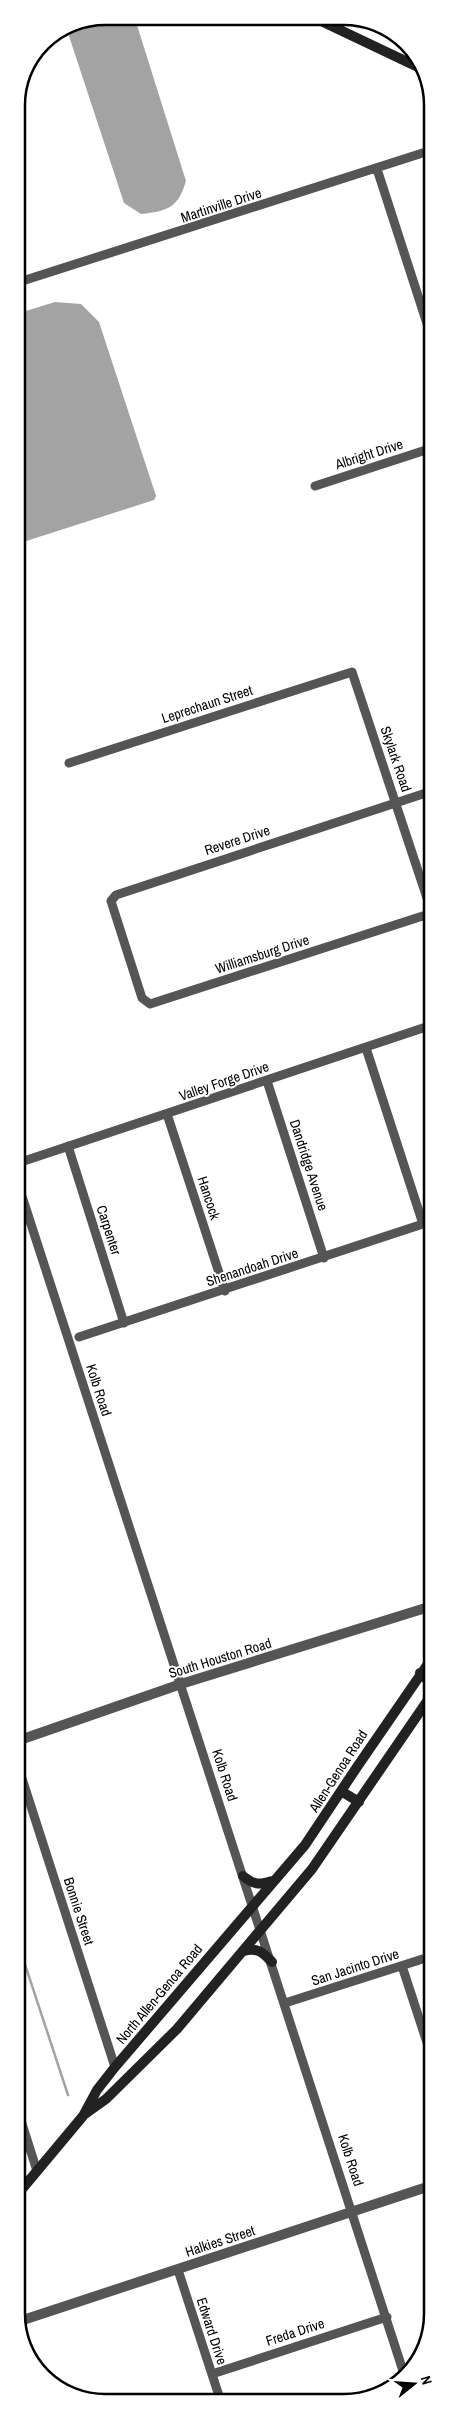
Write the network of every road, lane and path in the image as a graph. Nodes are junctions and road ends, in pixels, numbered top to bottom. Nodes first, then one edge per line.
1 (330, 25) edge
2 (413, 65) edge
3 (424, 153) edge
4 (377, 169) junction
5 (25, 280) edge
6 (424, 314) edge
7 (424, 451) edge
8 (315, 486) dead end
9 (352, 672) joint
10 (69, 763) dead end
11 (424, 794) edge
12 (396, 803) junction
13 (424, 889) edge
14 (424, 916) edge
15 (128, 958) joint
16 (424, 1028) edge
17 (366, 1048) junction
18 (267, 1081) junction
19 (167, 1114) junction
20 (68, 1146) junction
21 (25, 1161) edge
22 (25, 1206) edge
23 (424, 1212) edge
24 (424, 1224) edge
25 (324, 1258) junction
26 (225, 1291) junction
27 (124, 1323) junction
28 (79, 1337) dead end
29 (424, 1608) edge
30 (424, 1668) edge
31 (420, 1673) junction
32 (424, 1677) edge
33 (181, 1684) junction
34 (424, 1706) edge
35 (25, 1738) edge
36 (25, 1788) edge
37 (341, 1790) junction
38 (360, 1802) junction
39 (244, 1876) junction
40 (273, 1881) junction
41 (261, 1895) joint
42 (253, 1905) junction
43 (261, 1929) junction
44 (244, 1951) junction
45 (424, 1959) edge
46 (272, 1962) junction
47 (402, 1966) junction
48 (285, 2003) junction
49 (424, 2036) edge
50 (115, 2067) junction
51 (83, 2116) junction
52 (25, 2133) edge
53 (37, 2171) junction
54 (25, 2185) edge
55 (424, 2188) edge
56 (353, 2212) junction
57 (178, 2270) junction
58 (387, 2317) junction
59 (25, 2319) edge
60 (400, 2359) edge
61 (212, 2374) junction
62 (218, 2394) edge

1 - 2 main road
3 - 4 street, Martinville Drive
4 - 5 street, Martinville Drive
4 - 6 street
7 - 8 street, Albright Drive
9 - 10 street, Leprechaun Street
9 - 12 street, Skylark Road
11 - 12 street, Revere Drive
12 - 13 street, Skylark Road
12 - 15 street, Revere Drive
14 - 15 street, Williamsburg Drive
16 - 17 street, Valley Forge Drive
17 - 18 street, Valley Forge Drive
17 - 23 street
18 - 19 street, Valley Forge Drive
18 - 25 street, Dandridge Avenue
19 - 20 street, Valley Forge Drive
19 - 26 street, Hancock
20 - 21 street, Valley Forge Drive
20 - 27 street, Carpenter
22 - 33 street, Kolb Road
24 - 25 street, Shenandoah Drive
25 - 26 street, Shenandoah Drive
26 - 27 street, Shenandoah Drive
27 - 28 street, Shenandoah Drive
29 - 33 street, South Houston Road
30 - 31 main road, Allen-Genoa Road
31 - 32 main road
31 - 37 main road, Allen-Genoa Road
33 - 35 street, South Houston Road
33 - 39 street, Kolb Road
34 - 38 main road
36 - 50 street, Bonnie Street
37 - 38 main road
37 - 40 main road, Allen-Genoa Road
38 - 43 main road, North Allen-Genoa Road
39 - 40 main road
39 - 42 street, Kolb Road
40 - 41 main road, Allen-Genoa Road
41 - 42 main road, North Allen-Genoa Road
42 - 43 street, Kolb Road
42 - 50 main road, North Allen-Genoa Road
43 - 44 main road, North Allen-Genoa Road
43 - 46 street, Kolb Road
44 - 46 main road
44 - 51 main road, North Allen-Genoa Road
45 - 47 street, San Jacinto Drive
46 - 48 street, Kolb Road
47 - 48 street, San Jacinto Drive
47 - 49 street
48 - 56 street, Kolb Road
50 - 51 main road, North Allen-Genoa Road
51 - 53 main road, North Allen-Genoa Road
52 - 53 street
53 - 54 main road, North Allen-Genoa Road
55 - 56 street, Halkies Street
56 - 57 street, Halkies Street
56 - 58 street, Kolb Road
57 - 59 street, Halkies Street
57 - 61 street, Edward Drive
58 - 60 street, Kolb Road
58 - 61 street, Freda Drive
61 - 62 street, Edward Drive

